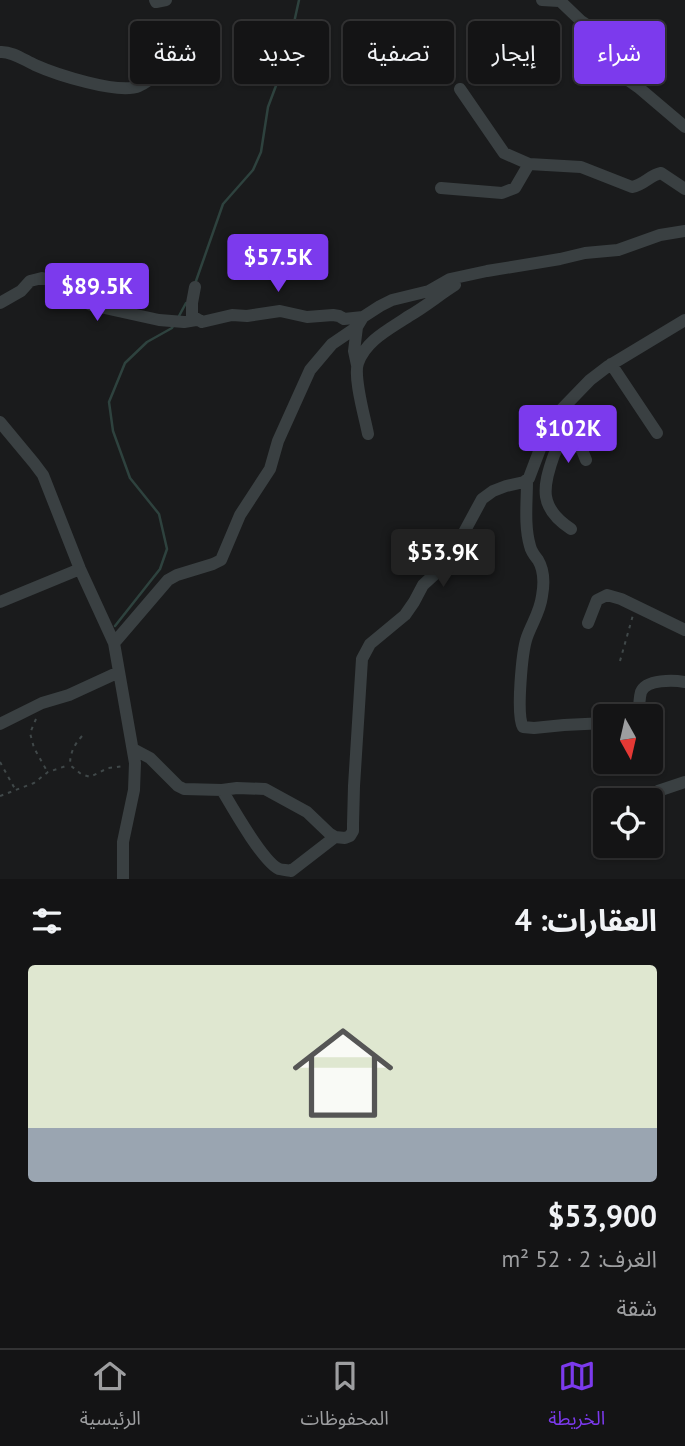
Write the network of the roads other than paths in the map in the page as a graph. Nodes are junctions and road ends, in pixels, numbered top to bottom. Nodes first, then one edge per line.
1 (155, 0) edge
2 (166, 0) edge
3 (542, 0) edge
4 (559, 0) edge
5 (0, 52) edge
6 (143, 84) edge
7 (460, 89) dead end
8 (685, 127) edge
9 (529, 164) junction
10 (441, 188) dead end
11 (685, 189) edge
12 (685, 231) edge
13 (477, 274) junction
14 (195, 288) dead end
15 (0, 303) edge
16 (196, 320) junction
17 (685, 320) edge
18 (360, 322) junction
19 (611, 364) junction
20 (357, 365) junction
21 (559, 412) junction
22 (0, 422) edge
23 (562, 431) junction
24 (657, 433) dead end
25 (368, 434) dead end
26 (586, 460) dead end
27 (527, 481) junction
28 (571, 528) dead end
29 (80, 569) junction
30 (0, 602) edge
31 (588, 623) dead end
32 (685, 630) edge
33 (114, 643) junction
34 (119, 672) junction
35 (685, 681) edge
36 (640, 704) edge
37 (593, 723) edge
38 (0, 724) edge
39 (133, 749) junction
40 (685, 782) edge
41 (663, 789) edge
42 (222, 790) junction
43 (335, 837) junction
44 (123, 879) edge

1 - 2 street
3 - 4 street
4 - 8 street
5 - 6 street
7 - 9 street
9 - 10 street
9 - 11 street
12 - 13 street
13 - 18 street
13 - 20 street
14 - 16 street
15 - 16 street
16 - 18 street
17 - 19 street
18 - 20 street
18 - 33 street
19 - 21 street
19 - 24 street
20 - 25 street
21 - 23 street
21 - 27 street
22 - 29 street
23 - 26 street
23 - 28 street
27 - 37 street
27 - 43 street
29 - 30 street
29 - 33 street
31 - 32 street
33 - 34 street
34 - 38 street
34 - 39 street
35 - 36 street
39 - 42 street
39 - 44 street
40 - 41 street
42 - 43 street
42 - 43 street

